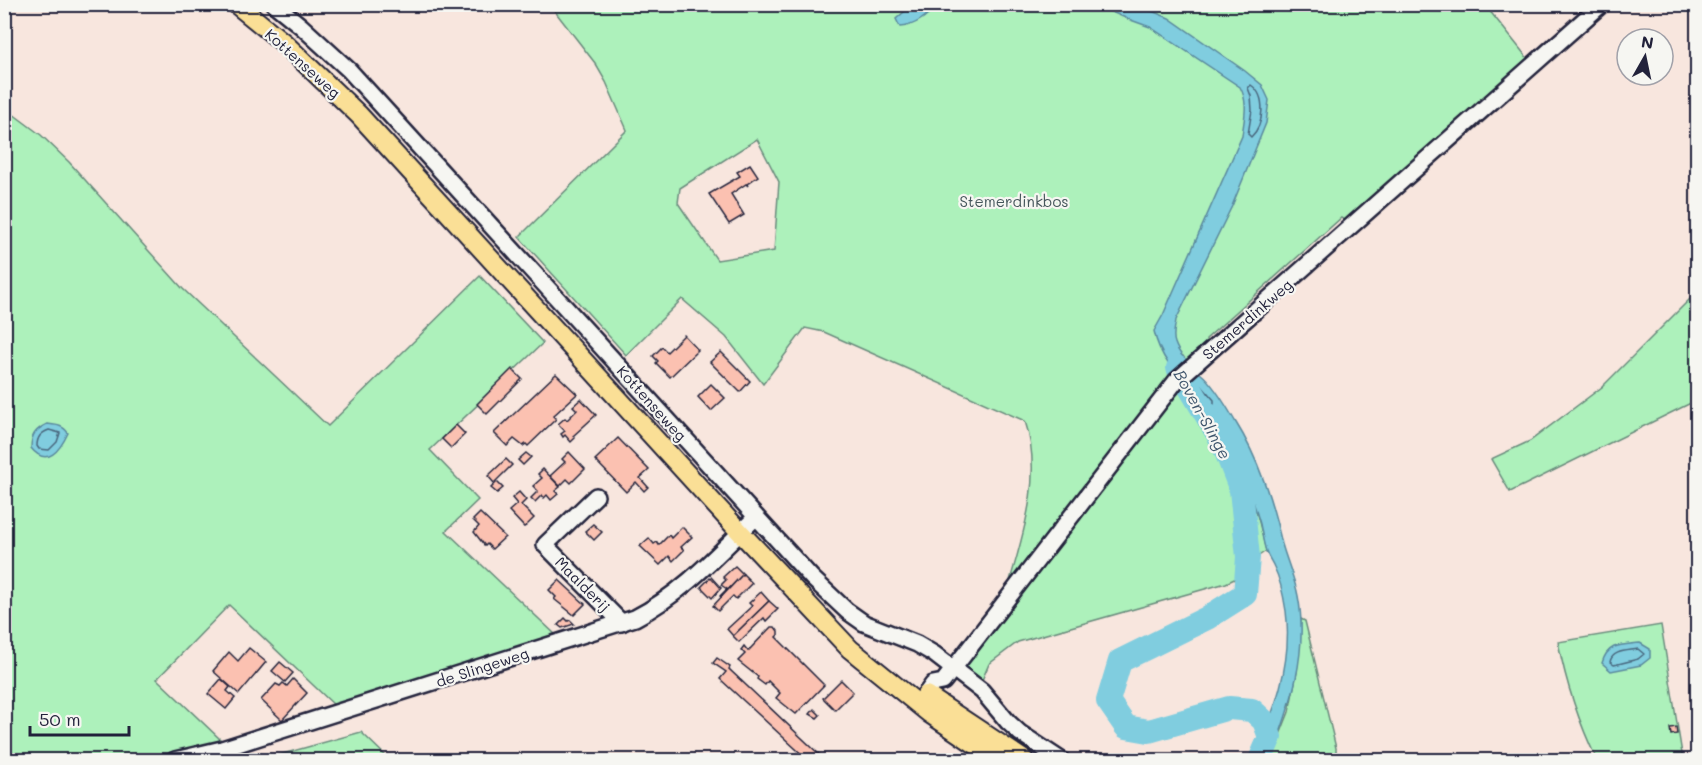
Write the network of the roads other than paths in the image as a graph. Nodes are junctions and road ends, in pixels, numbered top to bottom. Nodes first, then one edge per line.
1 (236, 4) edge
2 (274, 4) edge
3 (1602, 4) edge
4 (591, 336) junction
5 (574, 350) junction
6 (596, 496) dead end
7 (756, 517) junction
8 (740, 532) junction
9 (622, 623) junction
10 (953, 668) junction
11 (927, 703) junction
12 (1042, 756) edge
13 (176, 760) edge
14 (999, 760) edge
15 (1023, 760) edge
16 (1061, 760) edge

1 - 5 main road, Kottenseweg
2 - 4 street, Kottenseweg
3 - 10 street, Stemerdinkweg
4 - 5 street
4 - 7 street, Kottenseweg
5 - 8 main road, Kottenseweg
6 - 9 street, Maalderij
7 - 8 street, de Slingeweg
7 - 10 street, Kottenseweg
8 - 9 street, de Slingeweg
8 - 11 main road, Kottenseweg
9 - 13 street, de Slingeweg
10 - 11 street, Stemerdinkweg
10 - 12 street, Kottenseweg
11 - 14 main road, Kottenseweg
11 - 15 main road, Kottenseweg
12 - 16 street, Kottenseweg

